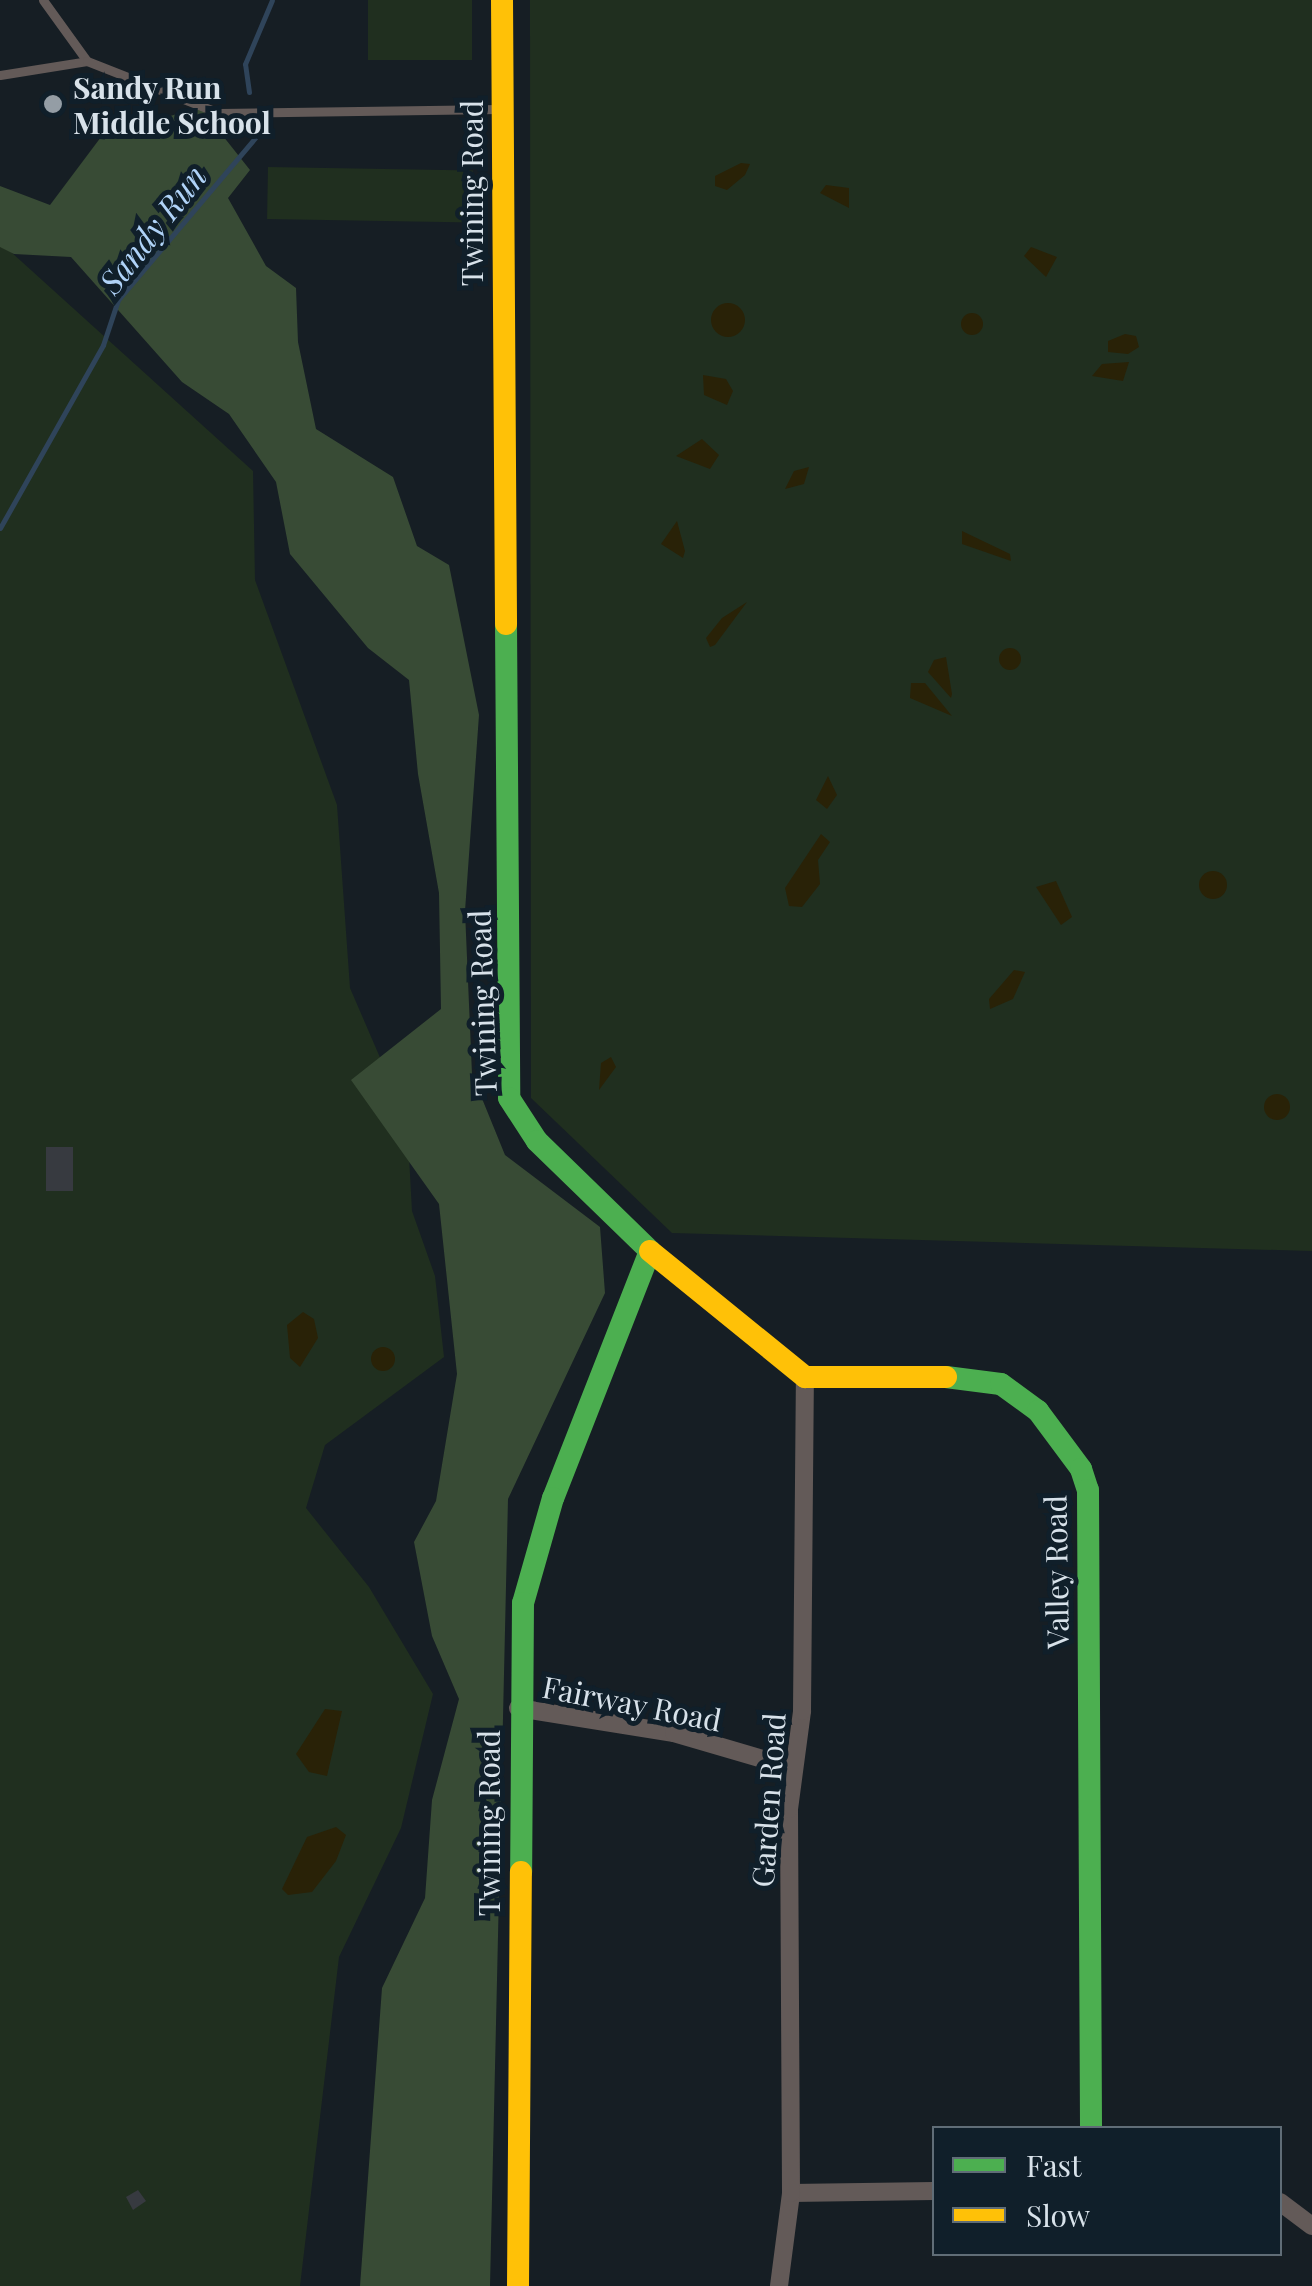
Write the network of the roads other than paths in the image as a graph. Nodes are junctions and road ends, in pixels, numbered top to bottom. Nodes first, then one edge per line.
1 (43, 0) edge
2 (502, 0) edge
3 (87, 62) junction
4 (0, 75) edge
5 (499, 109) junction
6 (650, 1251) junction
7 (805, 1377) junction
8 (518, 1708) junction
9 (793, 1768) junction
10 (1091, 2126) edge
11 (932, 2191) edge
12 (791, 2193) junction
13 (1282, 2204) edge
14 (1312, 2226) edge
15 (518, 2286) edge
16 (779, 2286) edge

1 - 3 lane
2 - 5 street, Twining Road
3 - 4 lane
3 - 5 lane
5 - 6 street, Twining Road
6 - 7 street
6 - 8 street, Twining Road
7 - 9 street, Garden Road
7 - 10 street, Valley Road
8 - 9 street, Fairway Road
8 - 15 street, Twining Road
9 - 12 street, Garden Road
11 - 12 street
12 - 16 street, Garden Road
13 - 14 street

